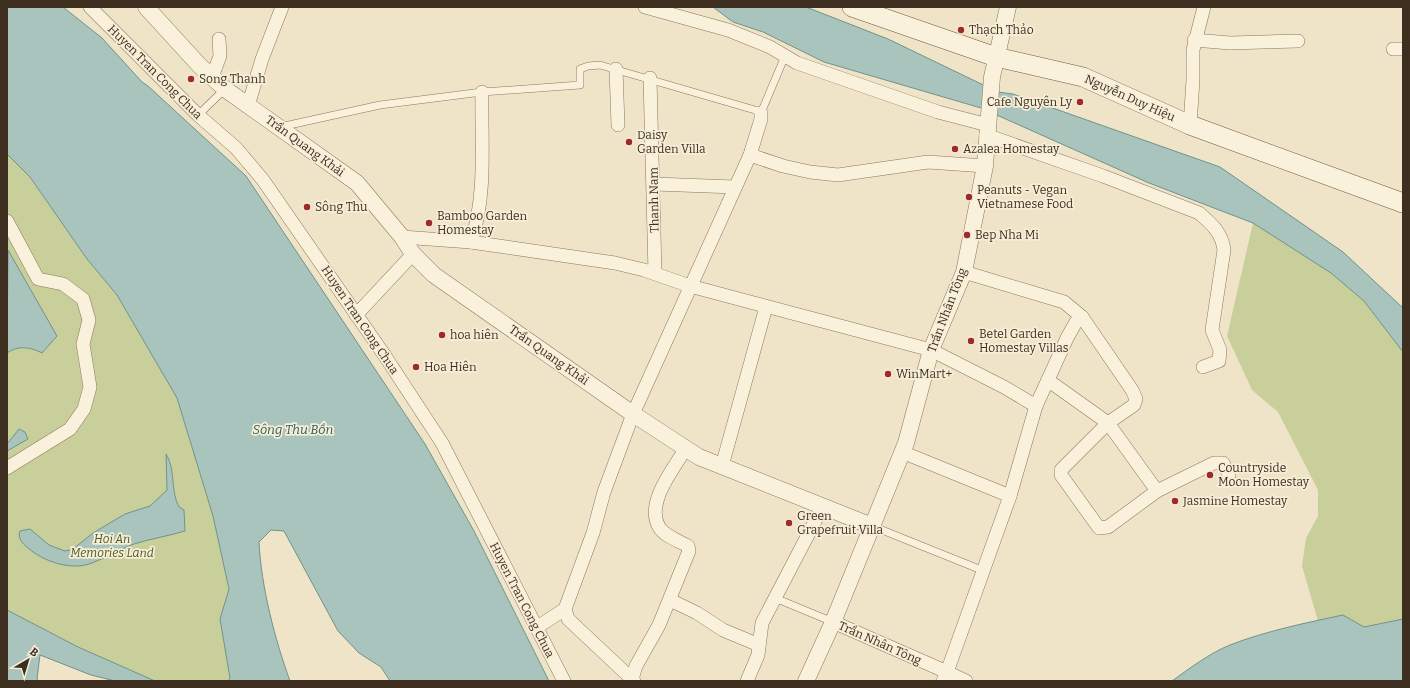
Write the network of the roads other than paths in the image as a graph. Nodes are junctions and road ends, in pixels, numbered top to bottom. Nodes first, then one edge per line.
1 (90, 7) edge
2 (146, 7) edge
3 (282, 7) edge
4 (646, 7) edge
5 (852, 7) edge
6 (1008, 7) edge
7 (1204, 7) edge
8 (219, 39) dead end
9 (1194, 40) junction
10 (1298, 41) dead end
11 (785, 56) junction
12 (996, 57) junction
13 (616, 69) junction
14 (212, 77) junction
15 (650, 78) junction
16 (225, 89) junction
17 (482, 92) junction
18 (248, 106) junction
19 (760, 114) junction
20 (198, 116) junction
21 (618, 125) dead end
22 (1190, 126) junction
23 (280, 127) junction
24 (987, 128) junction
25 (750, 155) junction
26 (985, 166) junction
27 (654, 184) junction
28 (735, 186) junction
29 (1403, 204) edge
30 (7, 221) edge
31 (402, 237) junction
32 (471, 242) junction
33 (413, 254) junction
34 (964, 272) junction
35 (655, 273) junction
36 (690, 286) junction
37 (766, 307) junction
38 (356, 315) junction
39 (1082, 317) junction
40 (931, 350) junction
41 (1203, 367) dead end
42 (1049, 380) junction
43 (1036, 406) junction
44 (633, 414) junction
45 (1108, 423) junction
46 (686, 448) junction
47 (902, 452) junction
48 (722, 466) junction
49 (7, 468) edge
50 (1229, 475) dead end
51 (1156, 491) junction
52 (1010, 496) junction
53 (822, 506) junction
54 (872, 526) junction
55 (984, 571) junction
56 (775, 598) junction
57 (670, 600) junction
58 (565, 609) junction
59 (833, 622) junction
60 (536, 628) junction
61 (758, 645) junction
62 (945, 677) edge
63 (633, 680) edge
64 (564, 681) edge
65 (747, 681) edge
66 (806, 681) edge
67 (966, 681) edge

1 - 20 street, Huyen Tran Cong Chua
2 - 14 street, Trần Quang Khải
3 - 18 street
4 - 11 street
5 - 12 main road, Nguyễn Duy Hiệu
6 - 12 street
7 - 9 street
8 - 14 street
9 - 10 street
9 - 22 street
11 - 19 lane
11 - 24 street
12 - 22 main road, Nguyễn Duy Hiệu
12 - 24 street, Trần Nhân Tông
13 - 15 lane
13 - 17 lane
13 - 21 street
14 - 16 street, Trần Quang Khải
15 - 19 lane
15 - 27 street, Thanh Nam
16 - 18 street, Trần Quang Khải
16 - 20 lane
17 - 23 lane
17 - 32 street
18 - 23 street, Trần Quang Khải
19 - 25 street
20 - 38 street, Huyen Tran Cong Chua
22 - 29 main road, Nguyễn Duy Hiệu
23 - 31 street, Trần Quang Khải
24 - 26 street, Trần Nhân Tông
24 - 41 street
25 - 26 street
25 - 28 street
26 - 34 street, Trần Nhân Tông
27 - 28 street
27 - 35 street, Thanh Nam
28 - 36 street
30 - 49 street
31 - 32 street
31 - 33 street, Trần Quang Khải
32 - 35 street
33 - 38 street
33 - 44 street, Trần Quang Khải
34 - 39 street
34 - 40 street, Trần Nhân Tông
35 - 36 street
36 - 37 street
36 - 44 street
37 - 40 street
37 - 48 street
38 - 60 street, Huyen Tran Cong Chua
39 - 42 street
39 - 45 street
40 - 43 street
40 - 47 street, Trần Nhân Tông
42 - 43 street
42 - 45 street
43 - 52 street
44 - 46 street, Trần Quang Khải
44 - 58 street
45 - 51 street
45 - 51 street
46 - 48 street, Trần Quang Khải
46 - 57 street
47 - 52 street
47 - 54 street, Trần Nhân Tông
48 - 53 street, Trần Quang Khải
50 - 51 street
52 - 55 street
53 - 54 street, Trần Quang Khải
53 - 56 street
54 - 55 lane
54 - 59 street, Trần Nhân Tông
55 - 62 street
56 - 59 lane
56 - 61 street
57 - 61 street
57 - 63 street
58 - 60 street
58 - 63 street
59 - 62 street, Trần Nhân Tông
59 - 66 street
60 - 64 street, Huyen Tran Cong Chua
61 - 65 street
62 - 67 street, Trần Nhân Tông

